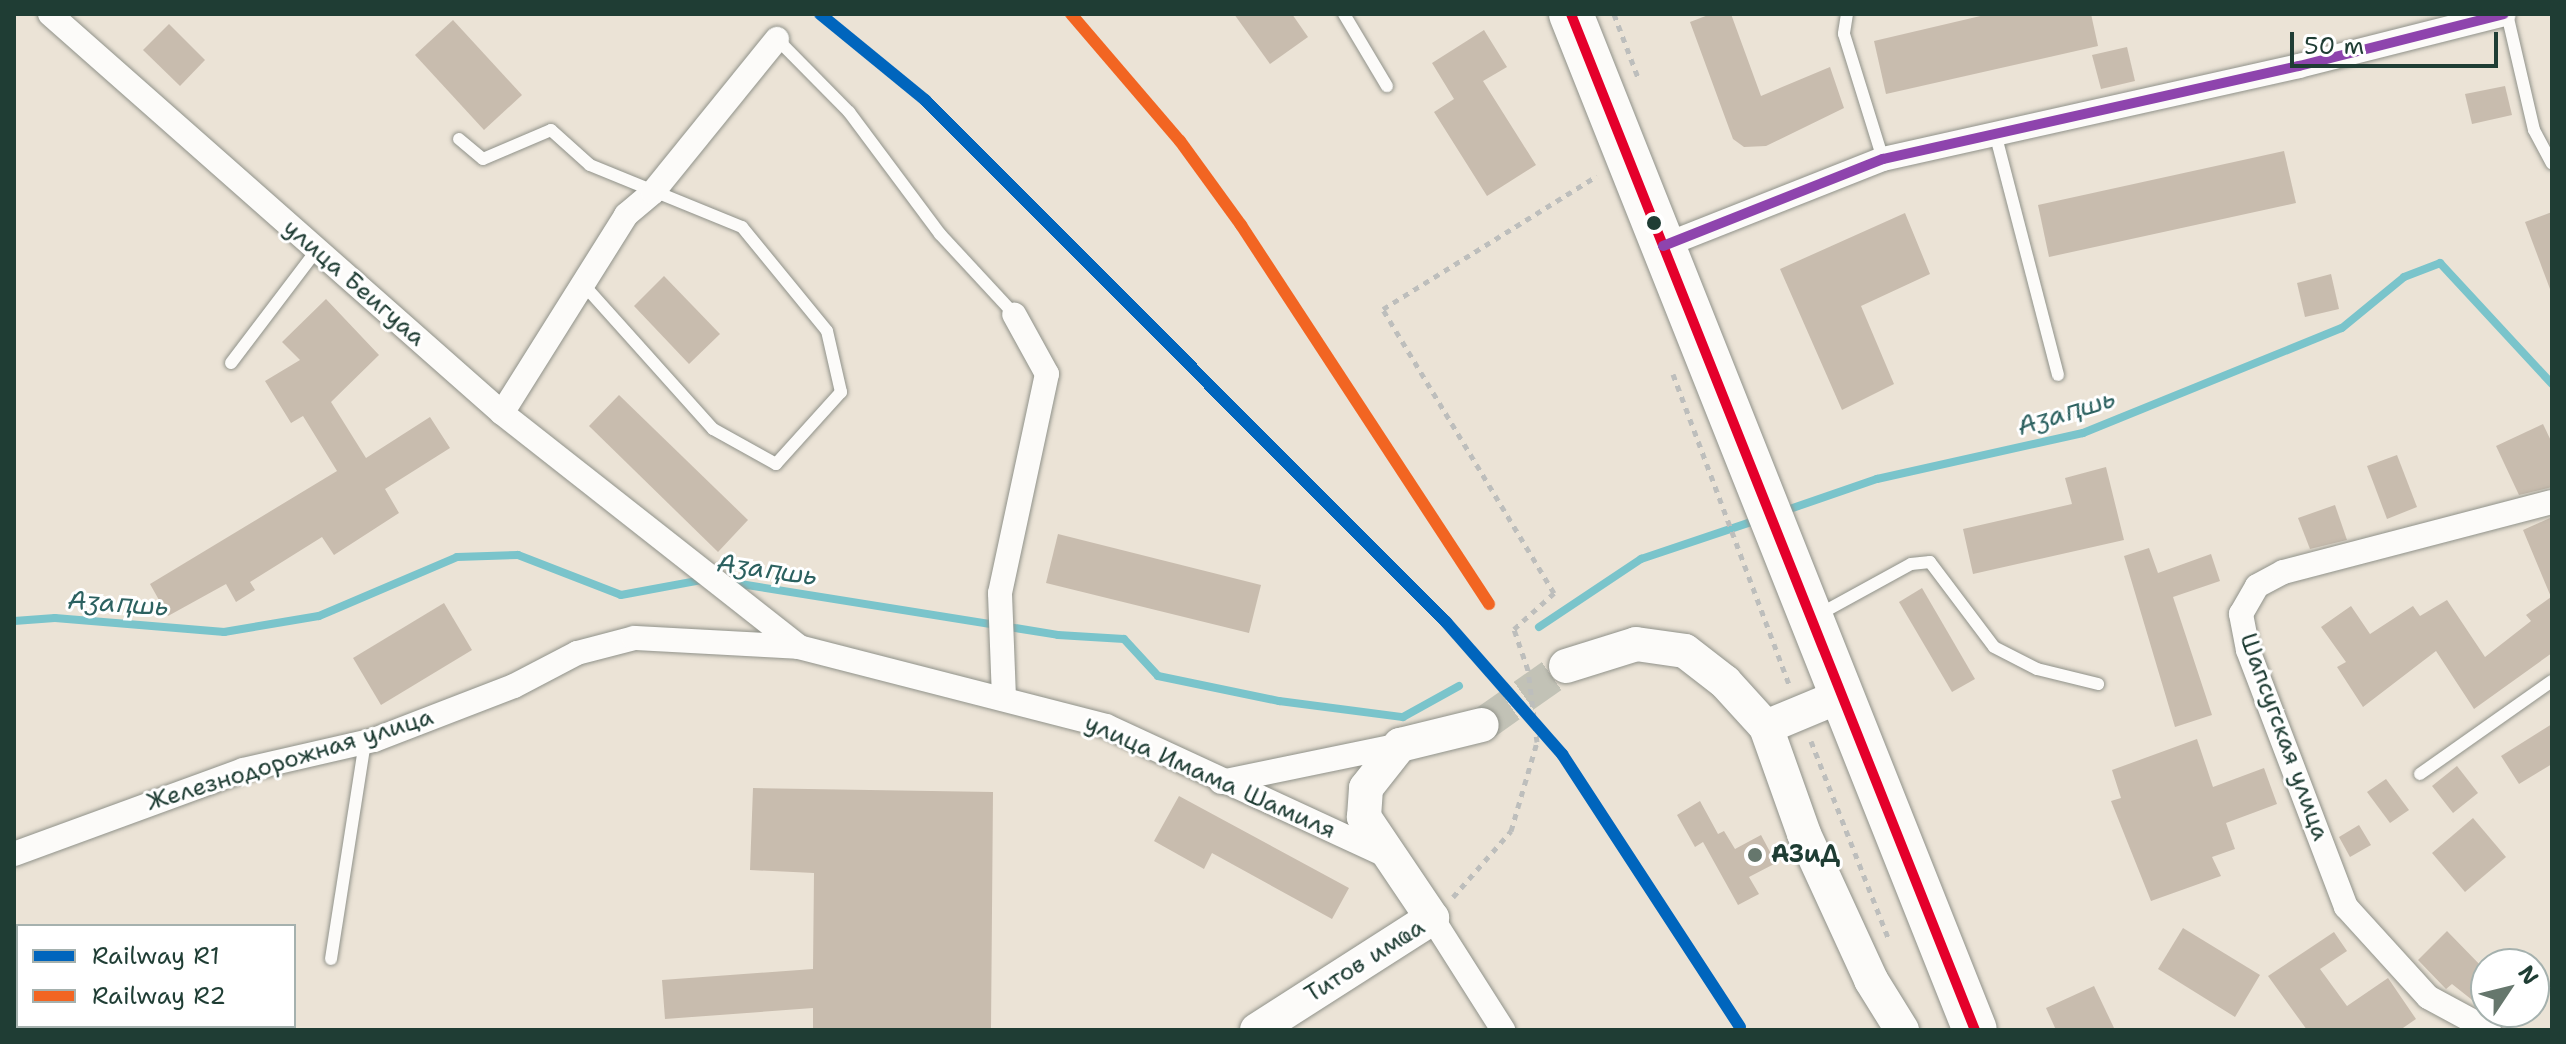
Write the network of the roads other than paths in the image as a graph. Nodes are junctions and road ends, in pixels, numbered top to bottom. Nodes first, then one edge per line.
1 (50, 14) edge
2 (1344, 14) edge
3 (1571, 14) edge
4 (1847, 14) edge
5 (2505, 14) edge
6 (777, 39) joint
7 (1387, 86) dead end
8 (1995, 133) junction
9 (459, 139) dead end
10 (1883, 159) junction
11 (2552, 164) edge
12 (653, 192) junction
13 (1663, 246) junction
14 (316, 251) junction
15 (583, 284) junction
16 (1014, 314) joint
17 (231, 363) dead end
18 (2058, 375) dead end
19 (502, 413) junction
20 (2551, 502) edge
21 (745, 607) joint
22 (1812, 619) junction
23 (799, 647) junction
24 (1566, 666) tunnel mouth
25 (2552, 681) edge
26 (2098, 684) dead end
27 (1843, 695) junction
28 (1004, 698) junction
29 (1482, 725) tunnel mouth
30 (1766, 727) junction
31 (365, 742) junction
32 (1400, 745) junction
33 (2420, 774) dead end
34 (1221, 782) junction
35 (14, 854) edge
36 (1393, 858) junction
37 (1432, 918) junction
38 (331, 959) dead end
39 (1494, 1027) edge
40 (1257, 1030) edge
41 (1902, 1030) edge
42 (1975, 1030) edge
43 (2489, 1030) edge

1 - 14 street, улица Беигуаа
2 - 7 lane
3 - 13 highway
4 - 10 lane
5 - 8 street
5 - 11 lane
6 - 12 street
6 - 16 lane
8 - 10 street
8 - 18 lane
9 - 12 lane
10 - 13 street
12 - 15 street
12 - 15 lane
13 - 22 highway
14 - 17 lane
14 - 19 street, улица Беигуаа
15 - 19 street
16 - 28 street
19 - 21 street, улица Беигуаа
20 - 43 street, Шапсугская улица
21 - 23 street, улица Имама Шамиля
22 - 26 lane
22 - 27 highway
23 - 28 street, улица Имама Шамиля
23 - 31 street, Железнодорожная улица
24 - 30 street
25 - 33 lane
27 - 30 street
27 - 42 highway
28 - 34 street, улица Имама Шамиля
29 - 32 street
30 - 41 street
31 - 35 street, Железнодорожная улица
31 - 38 lane
32 - 34 street
32 - 36 street
34 - 36 street, улица Имама Шамиля
36 - 37 street
37 - 39 street
37 - 40 street, Титов имҩа

